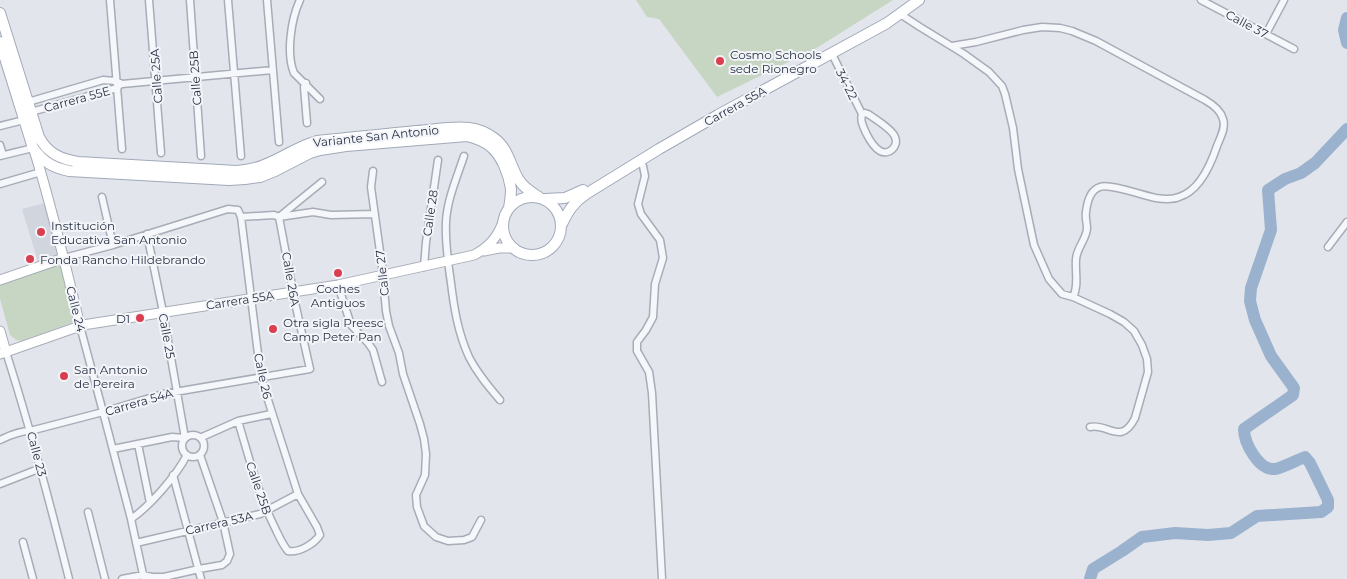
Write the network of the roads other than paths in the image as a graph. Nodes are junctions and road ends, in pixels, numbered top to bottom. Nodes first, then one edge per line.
1 (110, 0) edge
2 (150, 0) edge
3 (190, 0) edge
4 (228, 0) edge
5 (267, 0) edge
6 (300, 0) edge
7 (910, 0) edge
8 (919, 0) edge
9 (1201, 0) edge
10 (1284, 0) edge
11 (0, 14) edge
12 (900, 14) junction
13 (1266, 34) junction
14 (0, 42) edge
15 (952, 46) junction
16 (1294, 49) dead end
17 (832, 54) junction
18 (273, 70) junction
19 (234, 74) junction
20 (195, 78) junction
21 (156, 82) junction
22 (306, 83) junction
23 (119, 84) junction
24 (320, 99) dead end
25 (28, 111) junction
26 (862, 114) junction
27 (307, 123) dead end
28 (0, 126) edge
29 (279, 142) dead end
30 (0, 145) edge
31 (38, 146) junction
32 (122, 149) dead end
33 (161, 153) dead end
34 (2, 156) edge
35 (201, 156) dead end
36 (241, 156) dead end
37 (464, 156) dead end
38 (438, 160) dead end
39 (640, 161) junction
40 (52, 166) junction
41 (373, 171) dead end
42 (41, 172) junction
43 (322, 182) dead end
44 (0, 184) edge
45 (102, 197) dead end
46 (542, 198) junction
47 (509, 208) junction
48 (375, 214) junction
49 (241, 217) junction
50 (279, 217) junction
51 (503, 222) junction
52 (1347, 222) edge
53 (562, 224) junction
54 (147, 234) junction
55 (113, 245) junction
56 (1328, 247) dead end
57 (514, 248) junction
58 (481, 251) junction
59 (64, 258) junction
60 (448, 261) junction
61 (424, 267) junction
62 (382, 275) junction
63 (0, 280) edge
64 (338, 285) junction
65 (293, 292) junction
66 (1073, 297) junction
67 (250, 299) junction
68 (163, 312) junction
69 (80, 326) junction
70 (0, 330) edge
71 (3, 353) edge
72 (310, 370) joint
73 (261, 378) junction
74 (382, 382) dead end
75 (176, 391) junction
76 (500, 400) dead end
77 (103, 412) junction
78 (271, 414) junction
79 (238, 421) junction
80 (1090, 427) dead end
81 (30, 431) junction
82 (202, 437) junction
83 (185, 438) junction
84 (0, 440) edge
85 (138, 444) junction
86 (113, 449) junction
87 (187, 455) junction
88 (200, 455) junction
89 (41, 468) junction
90 (173, 475) junction
91 (0, 484) edge
92 (298, 494) junction
93 (150, 503) junction
94 (88, 512) dead end
95 (266, 512) junction
96 (131, 519) junction
97 (481, 520) dead end
98 (223, 522) junction
99 (188, 530) junction
100 (23, 542) dead end
101 (136, 543) junction
102 (288, 551) joint
103 (199, 569) junction
104 (144, 577) edge
105 (164, 578) edge
106 (33, 579) edge
107 (69, 579) edge
108 (104, 579) edge
109 (122, 579) edge
110 (201, 579) edge
111 (662, 579) edge

1 - 23 street
2 - 21 street, Calle 25A
3 - 20 street, Calle 25B
4 - 19 street
5 - 18 street
6 - 22 street
7 - 46 main road, Carrera 55A
8 - 12 main road, Carrera 55A
9 - 13 street, Calle 37
10 - 13 street
11 - 25 main road, Calle 24
12 - 15 street
12 - 17 main road, Carrera 55A
13 - 16 street, Calle 37
14 - 25 main road, Calle 24
15 - 66 street
15 - 66 street
17 - 26 street, 34-22
17 - 39 main road, Carrera 55A
18 - 19 street, Carrera 55E
18 - 29 street
19 - 20 street, Carrera 55E
19 - 36 street
20 - 21 street, Carrera 55E
20 - 35 street, Calle 25B
21 - 23 street, Carrera 55E
21 - 33 street, Calle 25A
22 - 24 street
22 - 27 street
23 - 25 street, Carrera 55E
23 - 25 street, Carrera 55E
23 - 32 street
25 - 28 street, Carrera 55E
25 - 31 main road, Calle 24
26 - 26 street, 34-22
30 - 34 street
31 - 34 street
31 - 40 main road
31 - 42 main road, Calle 24
31 - 46 main road, Variante San Antonio
37 - 60 street
38 - 61 street, Calle 28
39 - 53 main road, Carrera 55A
39 - 111 street
40 - 42 main road
40 - 47 main road, Variante San Antonio
41 - 48 street, Calle 27
42 - 44 street
42 - 59 main road, Calle 24
43 - 50 street
45 - 55 street
46 - 47 main road
46 - 53 main road
47 - 51 main road
48 - 50 street
48 - 62 street, Calle 27
49 - 50 street
49 - 54 street
49 - 67 street, Calle 26
50 - 65 street, Calle 26A
51 - 57 main road
51 - 58 main road, Carrera 55A
52 - 56 street
53 - 57 main road
54 - 55 street
54 - 68 street, Calle 25
55 - 59 street
57 - 58 main road, Carrera 55A
58 - 60 main road, Carrera 55A
59 - 63 main road
59 - 69 main road, Calle 24
60 - 61 main road, Carrera 55A
60 - 76 street
61 - 62 main road, Carrera 55A
62 - 64 main road, Carrera 55A
62 - 97 street, Calle 27
64 - 65 main road, Carrera 55A
64 - 74 street
65 - 67 main road, Carrera 55A
65 - 72 street, Calle 26A
66 - 80 street
67 - 68 main road, Carrera 55A
67 - 73 street, Calle 26
68 - 69 main road, Carrera 55A
68 - 75 street, Calle 25
69 - 71 main road, Carrera 55A
69 - 77 street, Calle 24
70 - 71 main road, Calle 23
71 - 81 street, Calle 23
72 - 73 street, Carrera 54A
73 - 75 street, Carrera 54A
73 - 78 street, Calle 26
75 - 77 street, Carrera 54A
75 - 83 street, Calle 25
77 - 81 street, Carrera 54A
77 - 86 street, Calle 24
78 - 79 street
78 - 92 street, Calle 26
79 - 82 street
79 - 95 street, Calle 25B
81 - 84 street, Carrera 54A
81 - 89 street, Calle 23
82 - 83 street
82 - 88 street
83 - 85 street
83 - 87 street
85 - 86 street
85 - 93 street
86 - 96 street, Calle 24
87 - 88 street
87 - 90 street
88 - 98 street
89 - 91 street
89 - 107 street, Calle 23
90 - 93 street
90 - 99 street
92 - 95 street, Carrera 53A
92 - 102 street, Calle 26
93 - 96 street
94 - 108 street
95 - 98 street, Carrera 53A
95 - 102 street, Calle 25B
96 - 101 street, Calle 24
98 - 99 street, Carrera 53A
98 - 103 street
99 - 101 street, Carrera 53A
99 - 103 street
100 - 106 street
101 - 104 street, Calle 24
103 - 105 street
103 - 110 street
104 - 105 street
104 - 109 street

